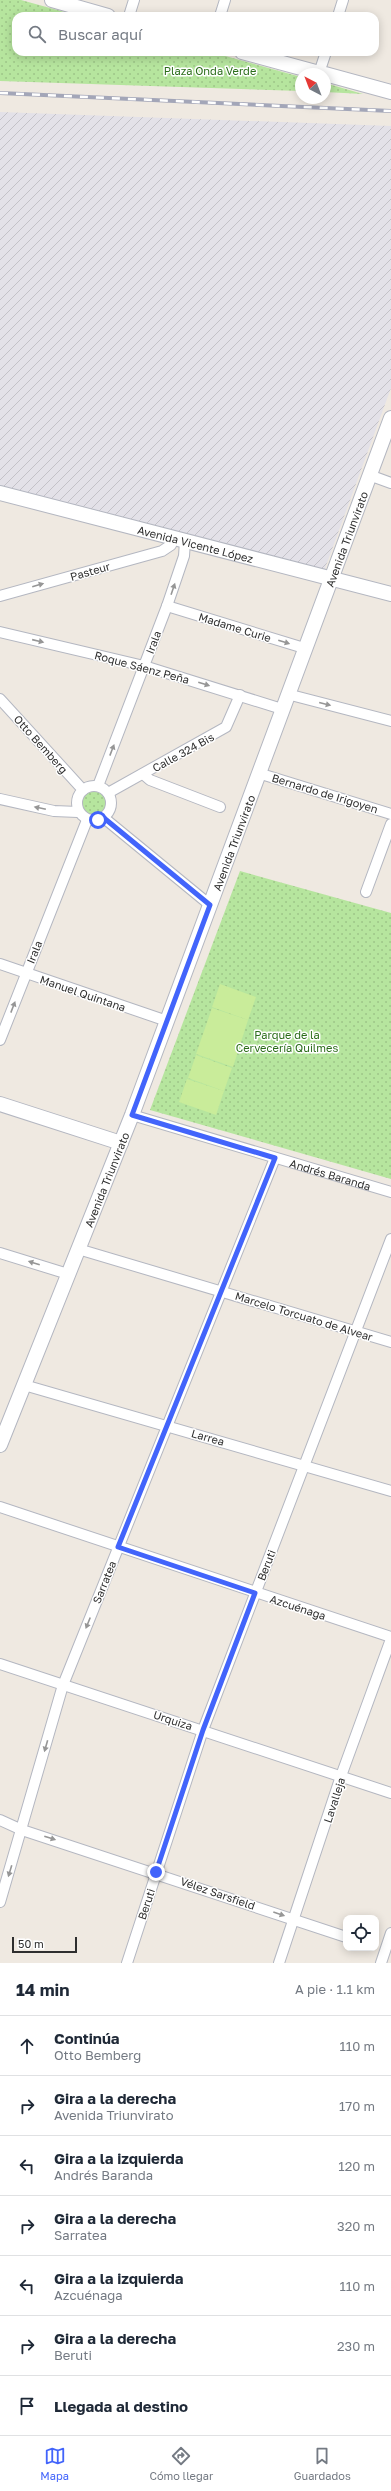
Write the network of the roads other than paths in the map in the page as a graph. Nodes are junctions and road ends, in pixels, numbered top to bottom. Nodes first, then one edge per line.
1 (52, 0) edge
2 (134, 0) edge
3 (225, 0) edge
4 (343, 0) edge
5 (94, 12) edge
6 (130, 12) edge
7 (221, 12) edge
8 (339, 12) edge
9 (257, 56) edge
10 (325, 56) edge
11 (300, 68) edge
12 (323, 68) edge
13 (331, 76) edge
14 (391, 92) edge
15 (391, 418) edge
16 (369, 475) junction
17 (391, 483) edge
18 (0, 493) edge
19 (179, 540) junction
20 (330, 579) junction
21 (391, 594) edge
22 (0, 596) edge
23 (167, 606) junction
24 (0, 632) edge
25 (304, 648) junction
26 (144, 666) junction
27 (287, 694) junction
28 (240, 695) junction
29 (0, 699) edge
30 (282, 709) junction
31 (391, 721) edge
32 (258, 773) junction
33 (143, 774) junction
34 (98, 786) junction
35 (83, 790) junction
36 (108, 793) junction
37 (0, 799) edge
38 (220, 807) dead end
39 (78, 812) junction
40 (391, 814) edge
41 (104, 818) junction
42 (87, 820) junction
43 (391, 824) edge
44 (366, 892) dead end
45 (210, 905) junction
46 (0, 964) edge
47 (25, 973) junction
48 (167, 1021) junction
49 (0, 1040) edge
50 (0, 1104) edge
51 (132, 1115) junction
52 (121, 1143) junction
53 (275, 1158) junction
54 (391, 1192) edge
55 (391, 1239) edge
56 (78, 1249) junction
57 (0, 1253) edge
58 (68, 1274) junction
59 (221, 1291) junction
60 (357, 1332) junction
61 (391, 1342) edge
62 (24, 1385) junction
63 (5, 1420) edge
64 (167, 1426) junction
65 (0, 1445) edge
66 (304, 1466) junction
67 (391, 1491) edge
68 (0, 1507) edge
69 (118, 1547) junction
70 (255, 1593) junction
71 (391, 1638) edge
72 (0, 1664) edge
73 (63, 1685) junction
74 (203, 1730) junction
75 (342, 1776) junction
76 (391, 1793) edge
77 (0, 1820) edge
78 (22, 1830) junction
79 (156, 1872) junction
80 (0, 1902) edge
81 (294, 1919) junction
82 (391, 1933) edge
83 (343, 1936) edge
84 (384, 1949) edge
85 (127, 1963) edge
86 (279, 1963) edge
87 (381, 1963) edge

1 - 5 street
2 - 6 street
3 - 7 street
4 - 8 street
9 - 11 street
10 - 12 street
13 - 14 street
15 - 16 street, Avenida Triunvirato
16 - 17 street
16 - 20 street, Avenida Triunvirato
18 - 19 street, Avenida Vicente López
19 - 20 street, Avenida Vicente López
22 -> 19 street, Pasteur
23 -> 19 street, Irala
20 - 21 street, Avenida Vicente López
20 - 25 street, Avenida Triunvirato
23 -> 25 street, Madame Curie
23 - 26 street, Irala
24 -> 26 street, Roque Sáenz Peña
25 - 27 street, Avenida Triunvirato
26 -> 28 street, Roque Sáenz Peña
34 -> 26 street, Irala
27 - 30 street, Avenida Triunvirato
27 -> 31 street
28 - 30 street, Roque Sáenz Peña
28 - 33 street, Calle 324 Bis
29 - 35 street, Otto Bemberg
30 - 32 street, Avenida Triunvirato
32 - 40 street, Bernardo de Irigoyen
32 - 45 street, Avenida Triunvirato
33 - 36 street, Calle 324 Bis
33 - 38 street
34 - 35 street
34 - 36 street
35 - 39 street
36 - 41 street
39 -> 37 street
39 - 42 street
41 - 42 street
41 - 45 street
42 - 47 street, Irala
43 - 44 street
45 - 48 street, Avenida Triunvirato
46 - 47 street, Manuel Quintana
47 - 48 street, Manuel Quintana
49 -> 47 street, Irala
48 - 51 street, Avenida Triunvirato
50 - 52 street
51 - 52 street, Avenida Triunvirato
51 - 53 street, Andrés Baranda
52 - 56 street, Avenida Triunvirato
53 - 54 street, Andrés Baranda
53 - 59 street, Sarratea
55 - 60 street, Beruti
56 - 58 street, Avenida Triunvirato
56 - 59 street, Marcelo Torcuato de Alvear
58 -> 57 street
58 - 62 street, Avenida Triunvirato
59 - 60 street, Marcelo Torcuato de Alvear
59 - 64 street, Sarratea
60 - 61 street, Marcelo Torcuato de Alvear
60 - 66 street, Beruti
62 - 63 street, Avenida Triunvirato
62 - 64 street, Larrea
63 - 65 street, Avenida Triunvirato
64 - 66 street, Larrea
64 - 69 street, Sarratea
66 - 67 street, Larrea
66 - 70 street, Beruti
68 - 69 street, Azcuénaga
69 - 70 street, Azcuénaga
69 -> 73 street, Sarratea
70 - 71 street, Azcuénaga
70 - 74 street, Beruti
71 - 75 street, Lavalleja
72 - 73 street, Urquiza
73 - 74 street, Urquiza
73 -> 78 street, Sarratea
74 - 75 street, Urquiza
74 - 79 street, Beruti
75 - 76 street, Urquiza
75 - 81 street, Lavalleja
77 - 78 street, Vélez Sarsfield
78 -> 79 street, Vélez Sarsfield
78 -> 80 street, Sarratea
79 -> 81 street, Vélez Sarsfield
79 - 85 street, Beruti
81 - 83 street, Vélez Sarsfield
81 - 86 street, Lavalleja
82 - 84 street
84 - 87 street

